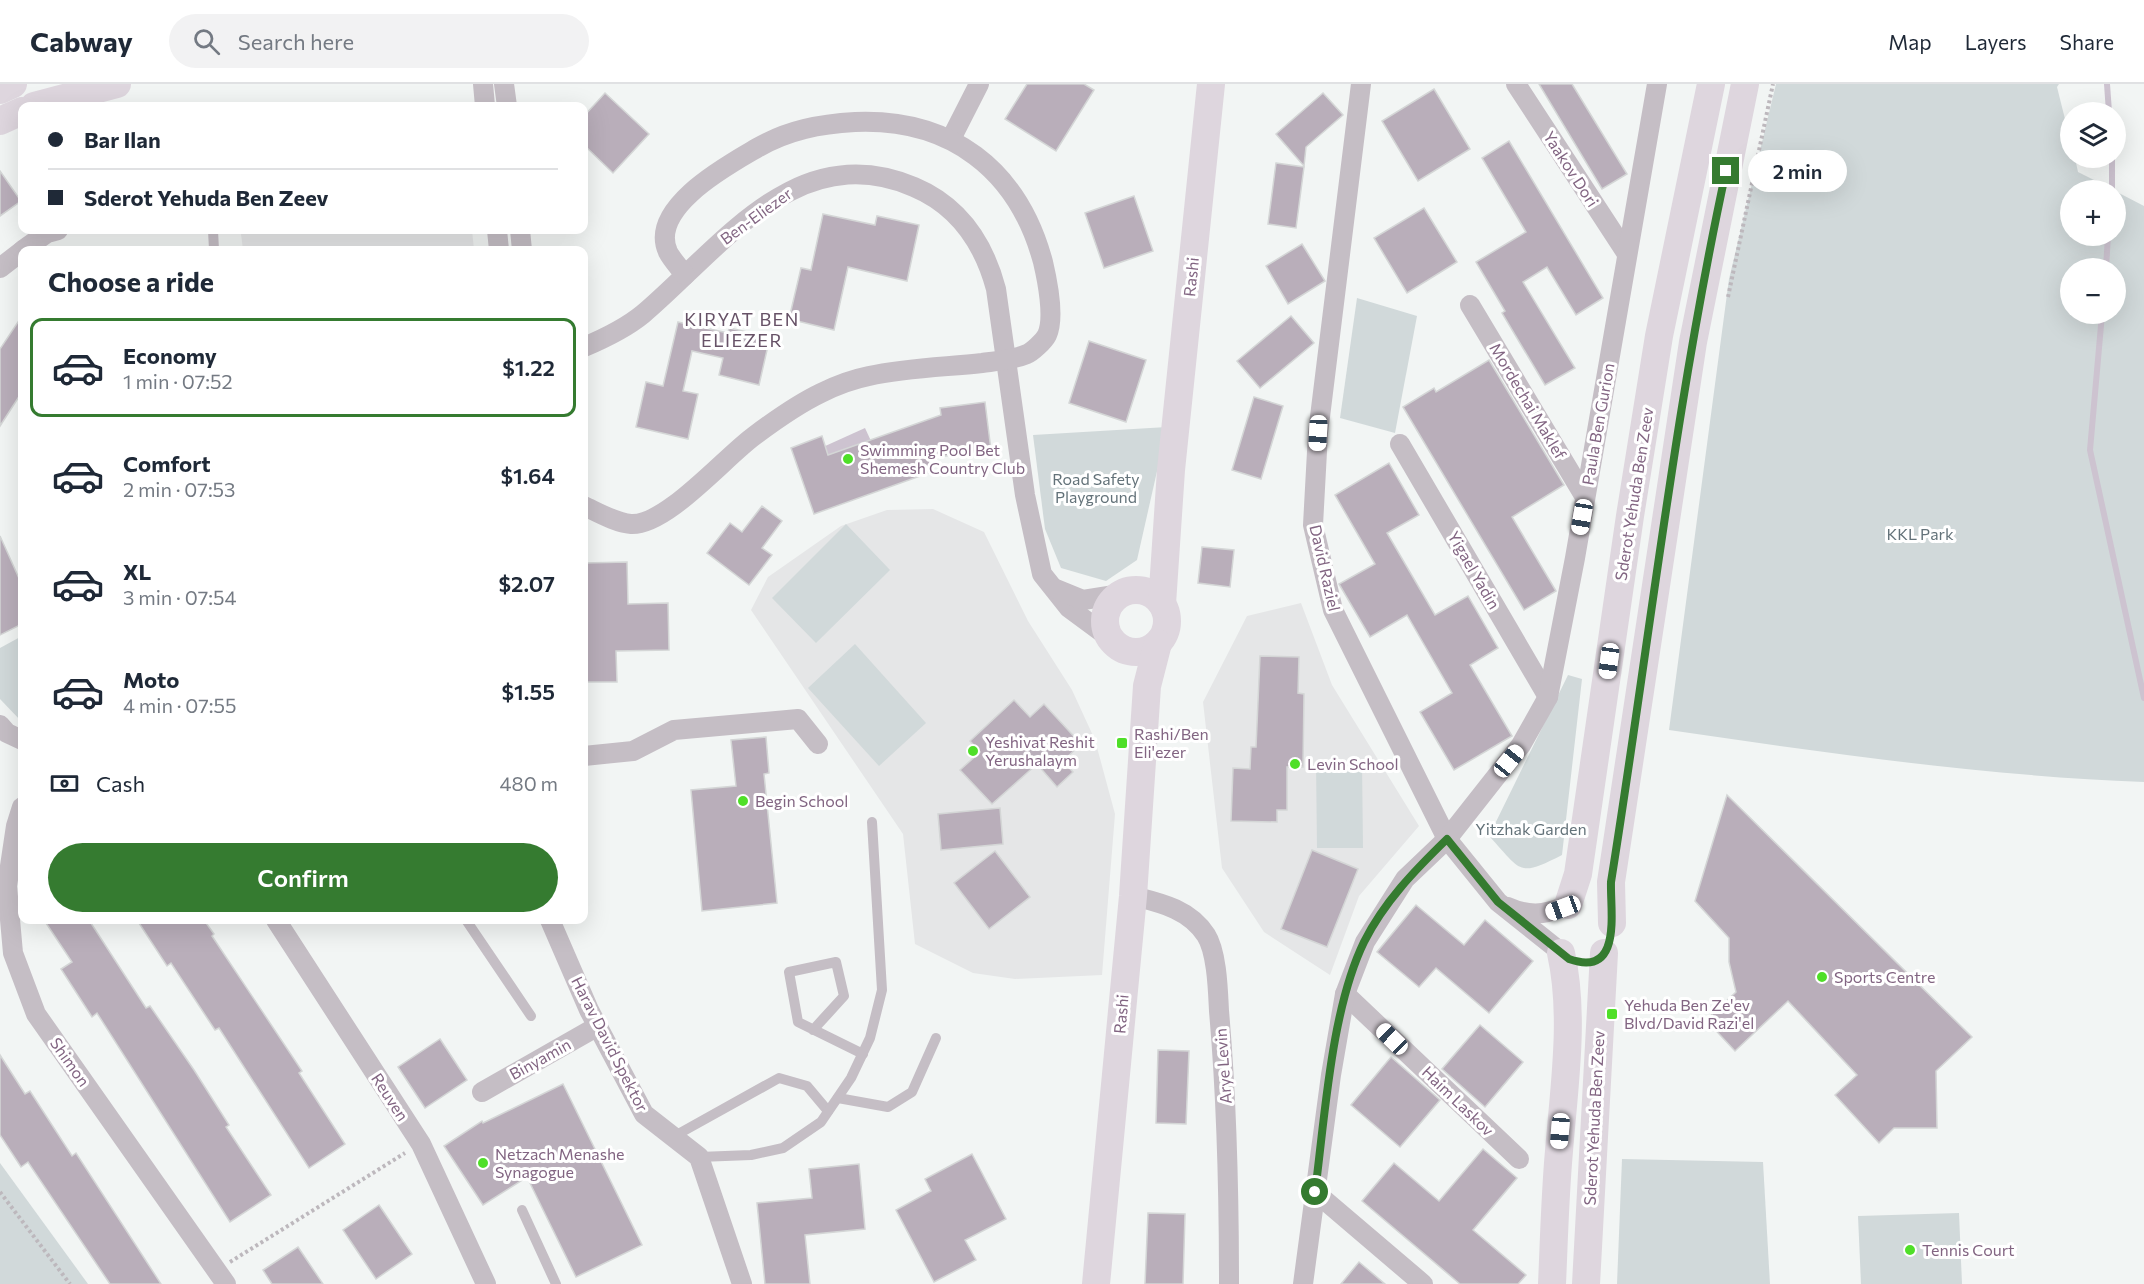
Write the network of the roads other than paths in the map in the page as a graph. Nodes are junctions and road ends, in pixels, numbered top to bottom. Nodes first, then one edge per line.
1 (13, 84) edge
2 (117, 84) edge
3 (483, 84) edge
4 (504, 84) edge
5 (979, 84) edge
6 (1210, 84) edge
7 (1361, 84) edge
8 (1516, 84) edge
9 (1657, 84) edge
10 (1711, 84) edge
11 (1745, 84) edge
12 (0, 90) edge
13 (49, 102) edge
14 (485, 102) edge
15 (506, 102) edge
16 (18, 113) edge
17 (0, 122) edge
18 (951, 139) junction
19 (46, 234) edge
20 (30, 246) edge
21 (18, 254) edge
22 (1627, 254) junction
23 (0, 267) edge
24 (685, 275) junction
25 (1470, 305) dead end
26 (588, 345) edge
27 (1005, 360) junction
28 (1401, 444) dead end
29 (1171, 471) junction
30 (1585, 497) junction
31 (588, 508) edge
32 (1042, 574) junction
33 (1125, 592) junction
34 (1162, 604) junction
35 (1116, 643) junction
36 (1158, 643) junction
37 (1548, 697) junction
38 (0, 725) edge
39 (18, 738) edge
40 (818, 744) dead end
41 (1142, 744) junction
42 (588, 756) edge
43 (18, 820) edge
44 (872, 822) dead end
45 (1447, 839) junction
46 (1133, 896) junction
47 (1498, 902) junction
48 (1566, 906) junction
49 (1612, 923) junction
50 (279, 924) edge
51 (469, 924) edge
52 (552, 924) edge
53 (1559, 951) junction
54 (1604, 953) junction
55 (1345, 993) junction
56 (531, 1016) dead end
57 (598, 1026) junction
58 (813, 1030) junction
59 (936, 1038) dead end
60 (863, 1054) junction
61 (482, 1092) dead end
62 (838, 1098) junction
63 (828, 1111) junction
64 (671, 1138) junction
65 (699, 1157) junction
66 (1519, 1159) dead end
67 (1315, 1192) junction
68 (522, 1210) dead end
69 (221, 1277) edge
70 (486, 1284) edge
71 (556, 1284) edge
72 (742, 1284) edge
73 (1096, 1284) edge
74 (1229, 1284) edge
75 (1303, 1284) edge
76 (1423, 1284) edge
77 (1552, 1284) edge
78 (1586, 1284) edge

1 - 12 main road
2 - 13 main road
3 - 14 street
4 - 15 street
5 - 18 street
6 - 29 main road, Rashi
7 - 45 street, David Raziel
8 - 22 street, Yaakov Dori
9 - 22 street, Paula Ben Gurion
10 - 48 main road, Sderot Yehuda Ben Zeev
11 - 49 main road, Sderot Yehuda Ben Zeev
16 - 17 main road
18 - 24 street
18 - 27 street
19 - 20 street
21 - 23 street
22 - 30 street, Paula Ben Gurion
24 - 26 street, Ben-Eliezer
24 - 27 street, Ben-Eliezer
25 - 30 street, Mordechai Maklef
27 - 31 street
27 - 32 street, Ben-Eliezer
28 - 37 street, Yigael Yadin
29 - 33 main road, Rashi
29 - 34 main road, Rashi
30 - 37 street, Paula Ben Gurion
32 - 33 street
32 - 35 street, Ben-Eliezer
33 - 34 main road
33 - 35 main road
34 - 36 main road
35 - 36 main road
35 - 41 main road, Rashi
36 - 41 main road, Rashi
37 - 45 street, Paula Ben Gurion
38 - 39 street
40 - 42 street
41 - 46 main road, Rashi
43 - 69 street, Shimon
44 - 60 lane
45 - 47 street, David Raziel
45 - 55 street, Paula Ben Gurion
46 - 73 main road, Rashi
46 - 74 street, Arye Levin
47 - 48 street
47 - 53 street, David Raziel
48 - 49 main road
48 - 53 main road
49 - 54 main road
50 - 70 street, Reuven
51 - 56 lane
52 - 57 street, Harav David Spektor
53 - 54 main road
53 - 77 main road, Sderot Yehuda Ben Zeev
54 - 78 main road, Sderot Yehuda Ben Zeev
55 - 66 street, Haim Laskov
55 - 67 street, Paula Ben Gurion
57 - 61 street, Binyamin
57 - 64 street, Harav David Spektor
58 - 58 lane
58 - 60 lane
59 - 62 lane
60 - 62 lane
62 - 63 lane
63 - 64 lane
63 - 65 lane
64 - 65 street, Harav David Spektor
65 - 72 street
67 - 75 street, Paula Ben Gurion
67 - 76 street
68 - 71 lane

